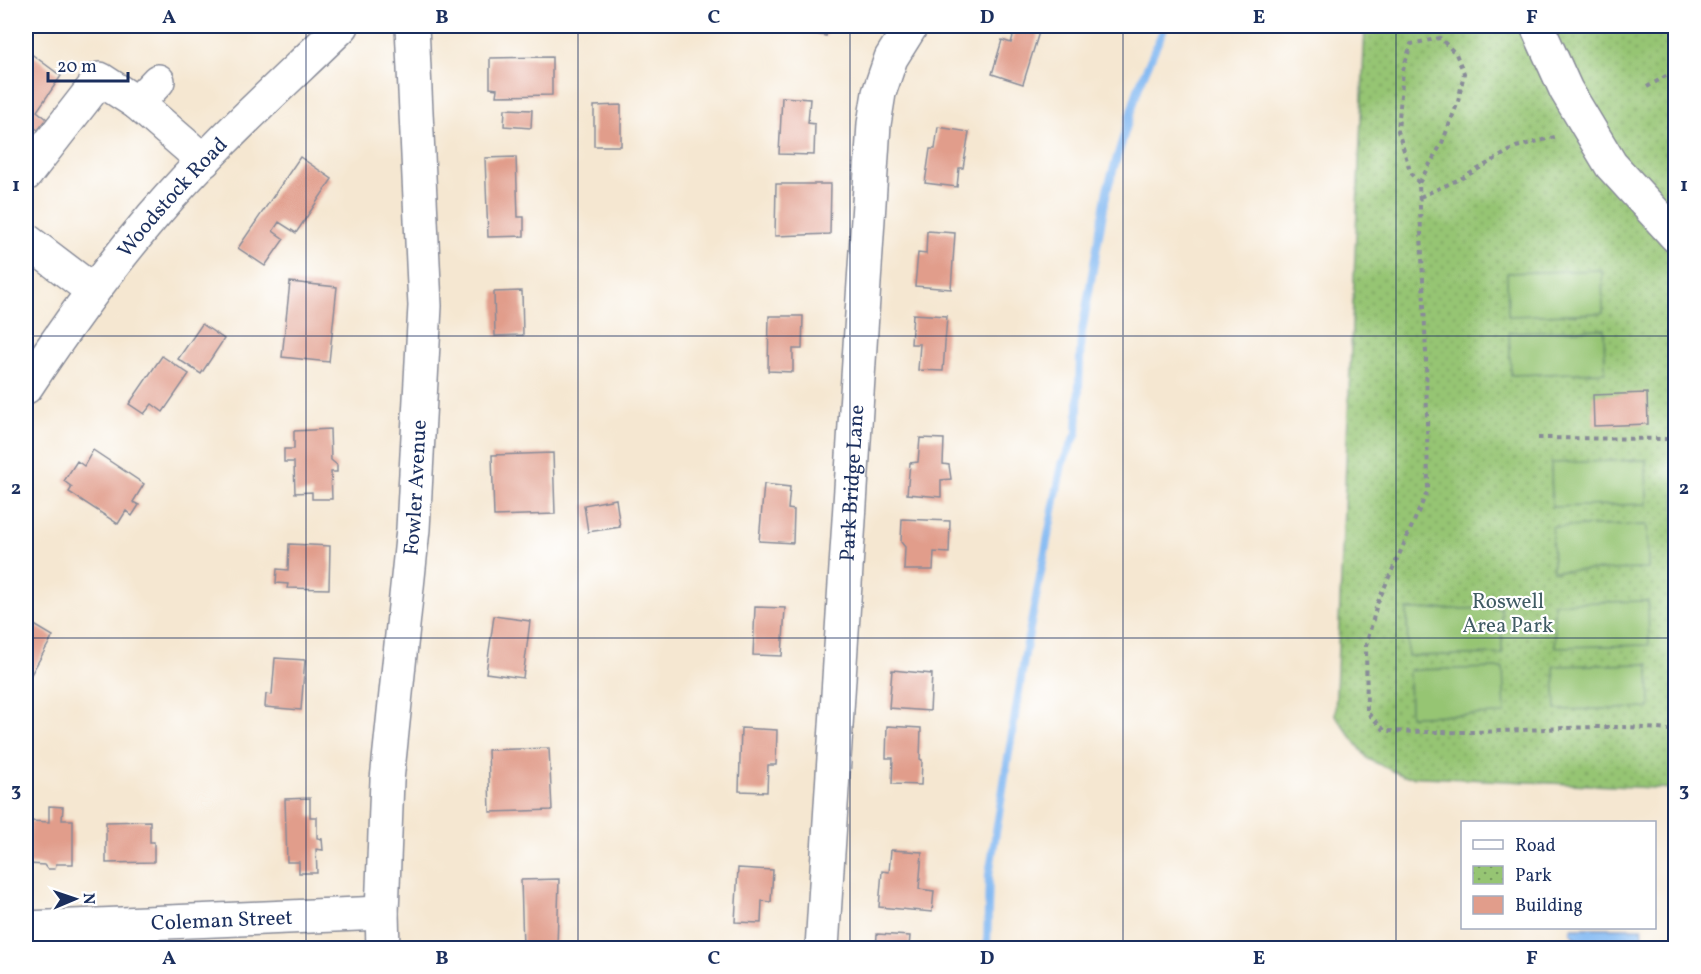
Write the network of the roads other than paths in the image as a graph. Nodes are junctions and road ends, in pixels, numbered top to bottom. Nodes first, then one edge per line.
1 (342, 26) edge
2 (412, 26) edge
3 (911, 26) edge
4 (1537, 26) edge
5 (204, 161) junction
6 (26, 174) edge
7 (1676, 236) edge
8 (26, 240) edge
9 (93, 291) junction
10 (26, 387) edge
11 (382, 913) junction
12 (26, 928) edge
13 (383, 948) edge
14 (822, 948) edge

1 - 5 street, Woodstock Road
2 - 11 street, Fowler Avenue
3 - 14 street, Park Bridge Lane
4 - 7 street
5 - 6 street
5 - 9 street, Woodstock Road
8 - 9 street
9 - 10 street, Woodstock Road
11 - 12 street, Coleman Street
11 - 13 street, Fowler Avenue

